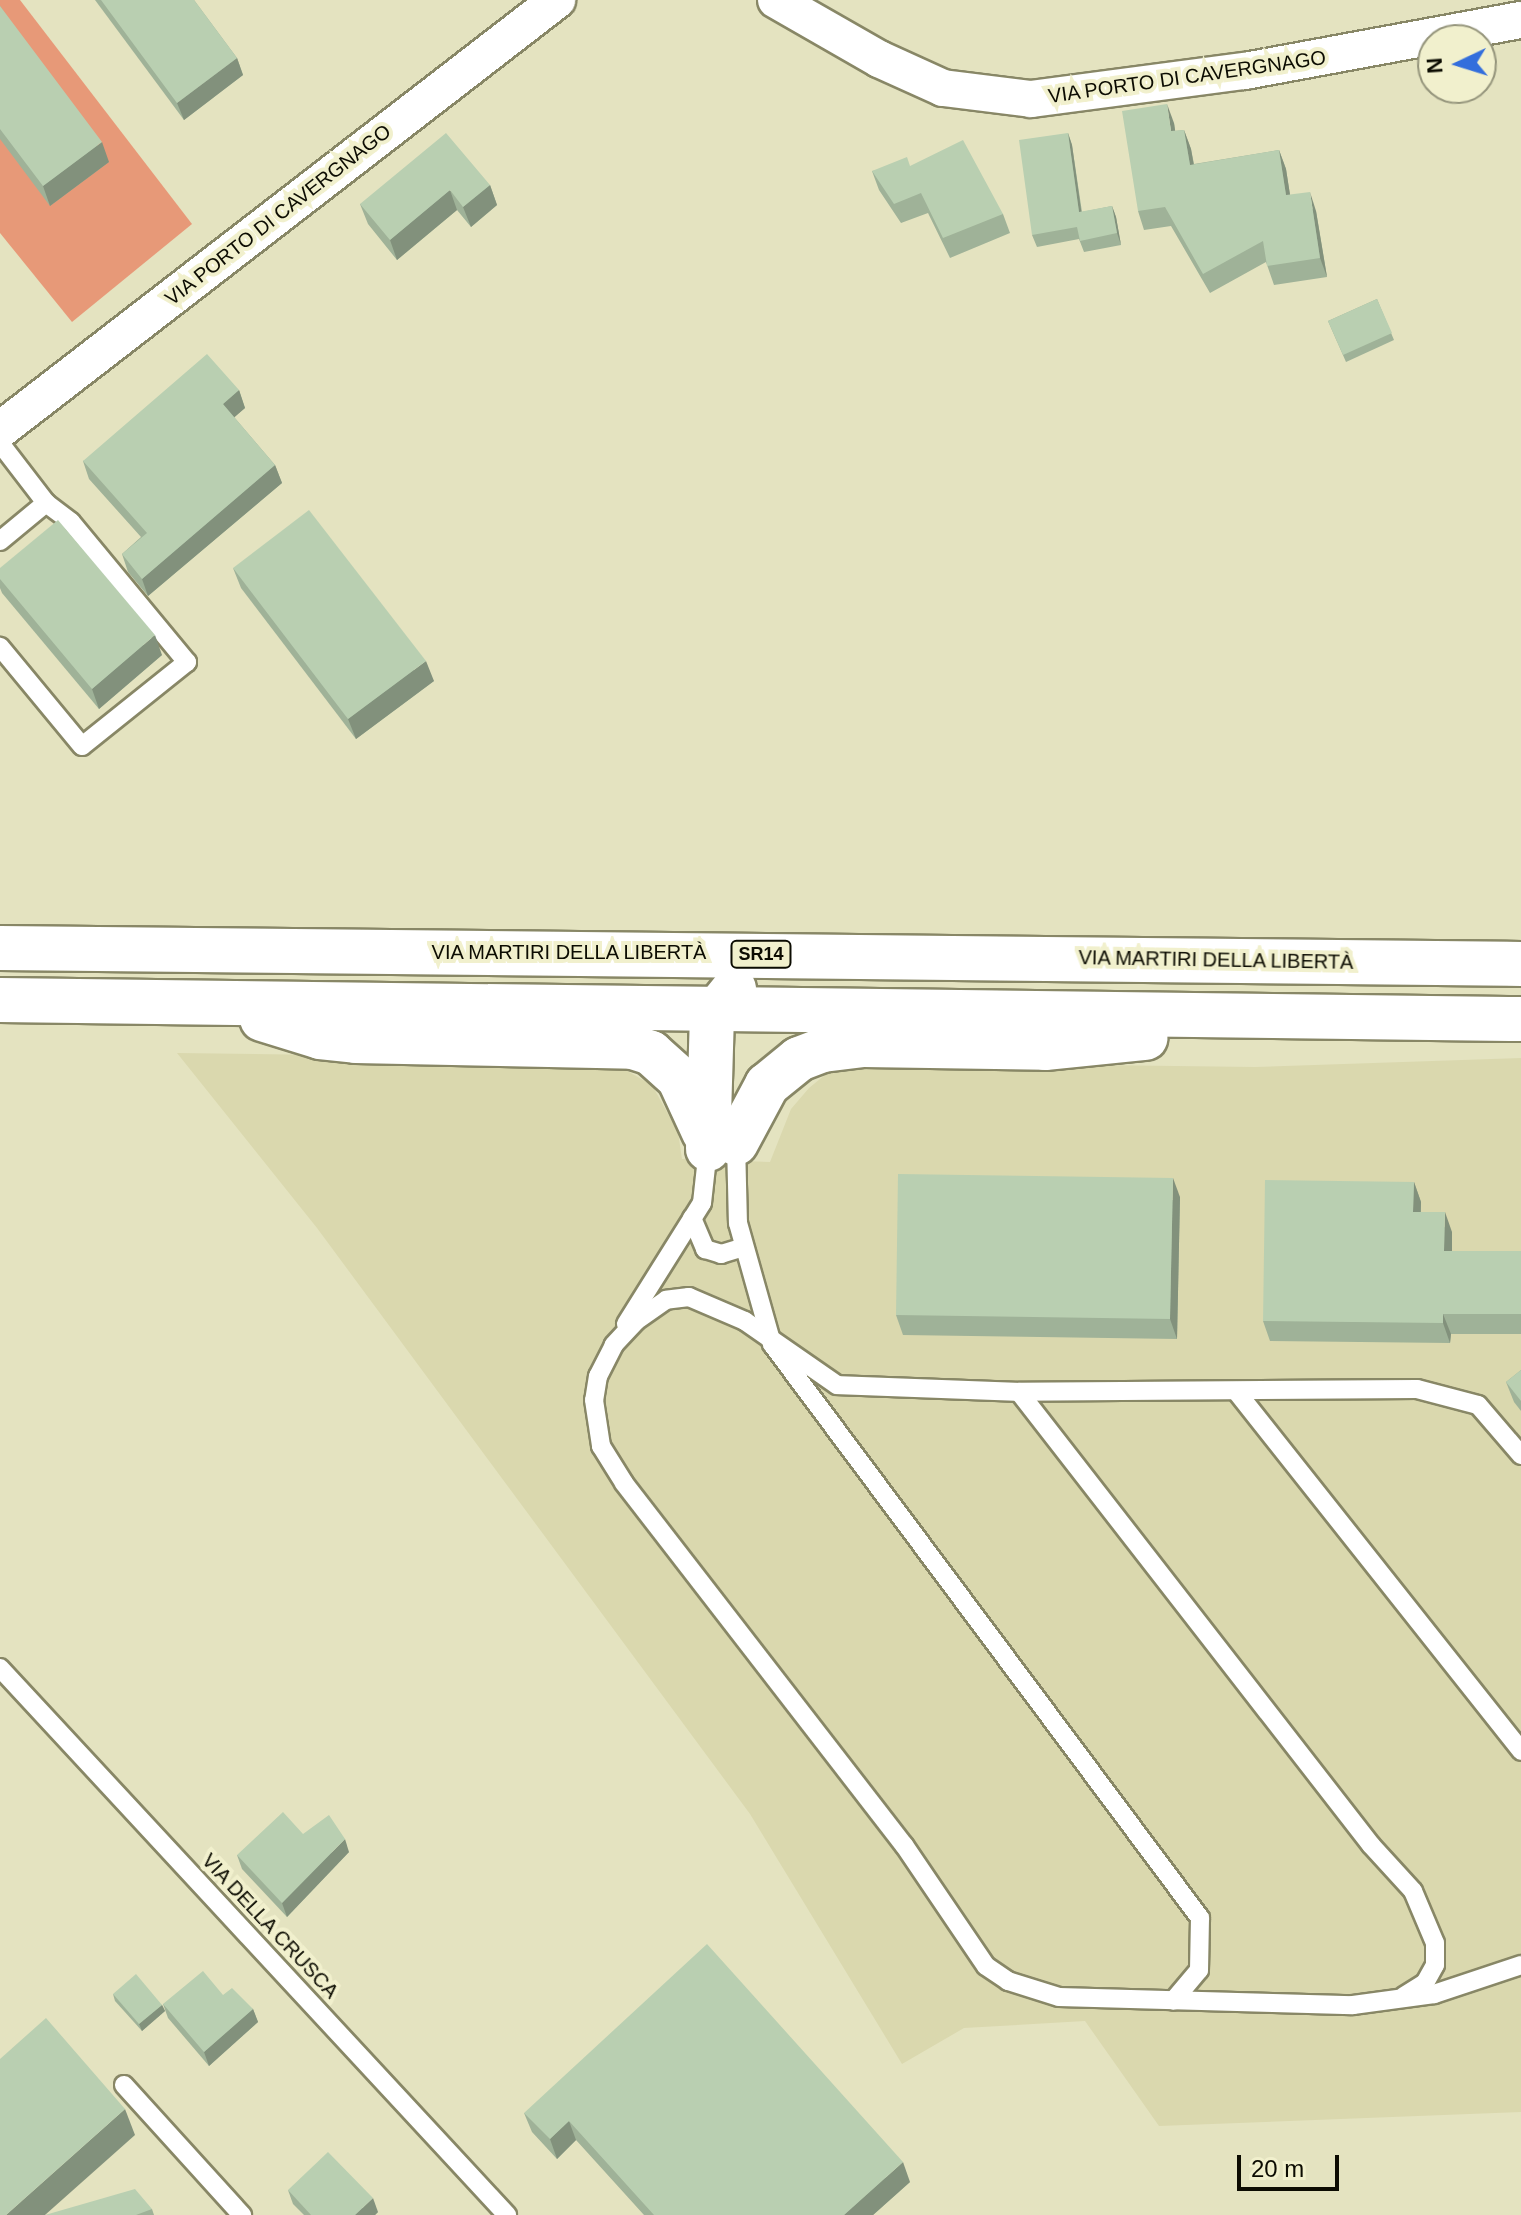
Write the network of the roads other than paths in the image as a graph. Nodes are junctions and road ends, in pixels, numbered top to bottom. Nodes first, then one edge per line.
1 (557, 0) edge
2 (783, 3) edge
3 (1517, 13) edge
4 (0, 430) edge
5 (0, 443) edge
6 (46, 503) junction
7 (0, 541) edge
8 (0, 647) edge
9 (0, 948) edge
10 (281, 952) junction
11 (1271, 961) junction
12 (1521, 964) edge
13 (0, 1000) edge
14 (213, 1004) junction
15 (724, 1006) junction
16 (1254, 1017) junction
17 (1521, 1019) edge
18 (722, 1146) junction
19 (692, 1218) junction
20 (744, 1247) junction
21 (772, 1344) junction
22 (614, 1345) junction
23 (1236, 1391) junction
24 (1019, 1392) junction
25 (1521, 1455) edge
26 (0, 1668) edge
27 (1521, 1751) edge
28 (1521, 1965) edge
29 (1173, 2001) junction
30 (1395, 2002) junction
31 (124, 2085) dead end
32 (242, 2215) edge
33 (507, 2215) edge

1 - 4 street, VIA PORTO DI CAVERGNAGO
2 - 3 street, VIA PORTO DI CAVERGNAGO
5 - 6 lane
6 - 7 lane
6 - 8 lane
9 - 10 main road, VIA MARTIRI DELLA LIBERTÀ / SR14
10 - 11 main road, VIA MARTIRI DELLA LIBERTÀ / SR14
10 - 15 main road
11 - 12 main road, VIA MARTIRI DELLA LIBERTÀ / SR14
11 - 15 main road
13 - 14 main road
14 - 15 main road
14 - 18 main road
15 - 16 main road
15 - 18 main road
16 - 17 main road
16 - 18 main road
18 - 19 lane
18 - 20 lane
19 - 20 lane
19 - 22 lane
20 - 21 lane
21 - 22 lane
21 - 24 lane
21 - 29 lane
22 - 29 lane
23 - 24 lane
23 - 25 lane
23 - 27 lane
24 - 30 lane
26 - 33 lane, VIA DELLA CRUSCA
28 - 30 lane
29 - 30 lane
31 - 32 lane

